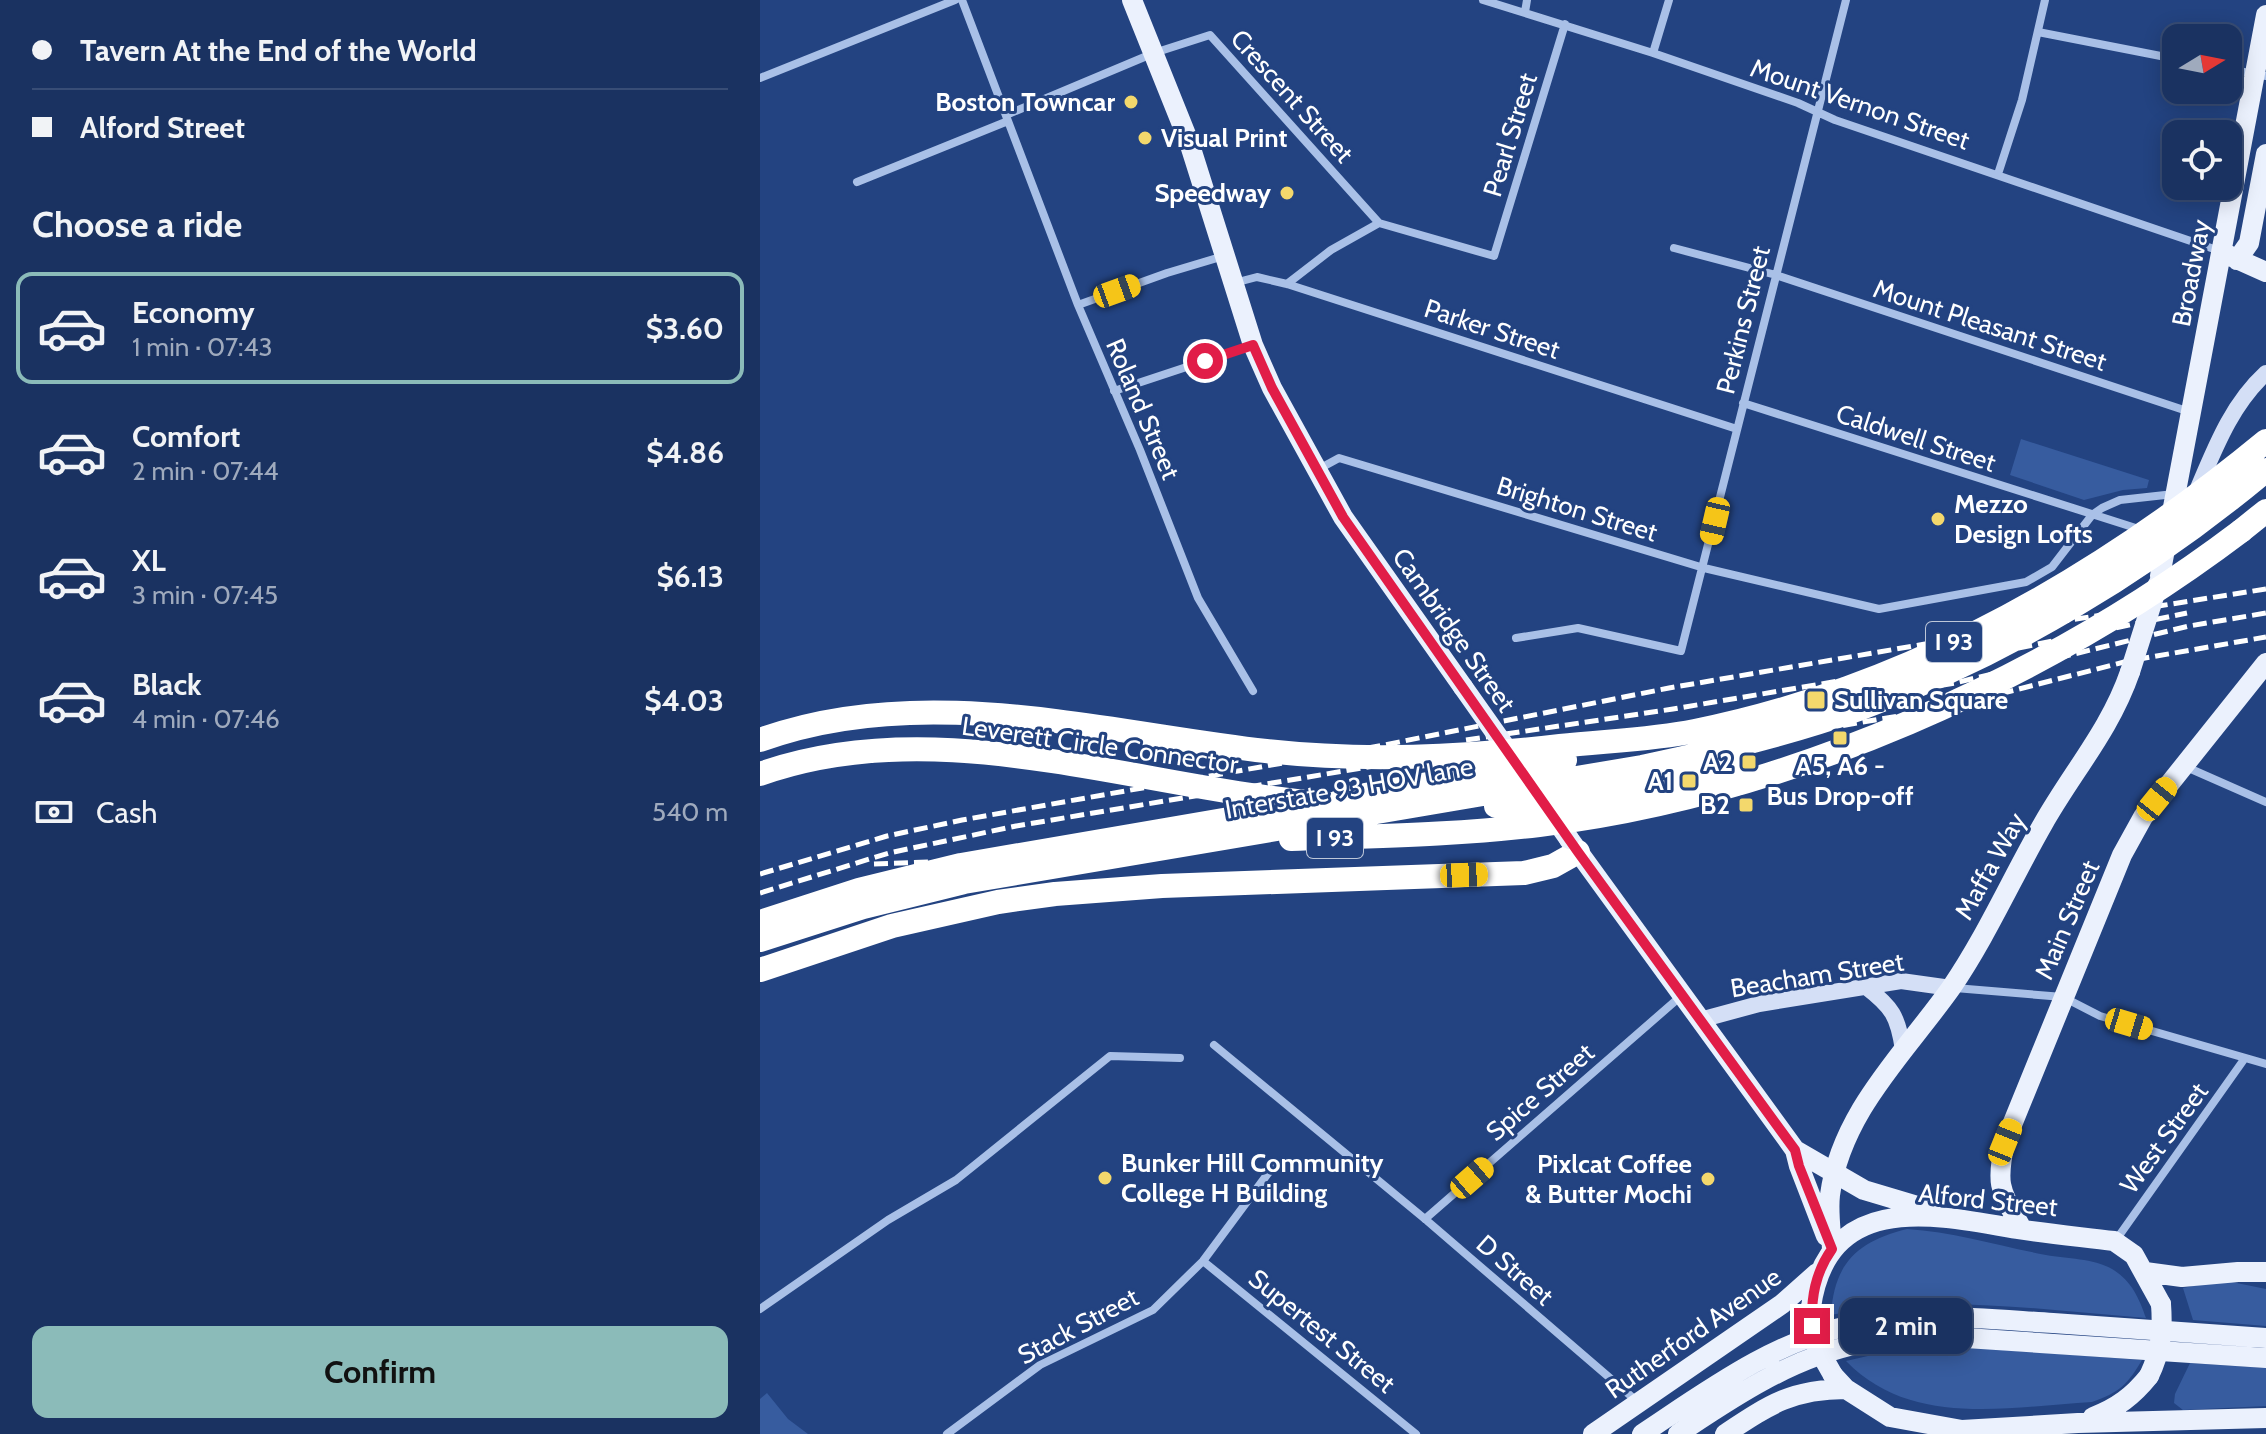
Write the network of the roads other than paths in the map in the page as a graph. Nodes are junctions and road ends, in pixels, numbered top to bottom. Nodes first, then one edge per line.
1 (955, 0) edge
2 (962, 0) edge
3 (1132, 0) edge
4 (1483, 0) edge
5 (1527, 0) edge
6 (1669, 0) edge
7 (1846, 0) edge
8 (2045, 0) edge
9 (1525, 12) junction
10 (2266, 15) edge
11 (1565, 24) junction
12 (2038, 32) junction
13 (1154, 53) junction
14 (1653, 53) junction
15 (2162, 56) edge
16 (2260, 75) edge
17 (760, 78) edge
18 (1817, 113) junction
19 (1007, 118) junction
20 (2266, 154) edge
21 (1998, 174) junction
22 (857, 182) dead end
23 (1379, 223) junction
24 (1674, 248) dead end
25 (2239, 250) edge
26 (1224, 256) junction
27 (2266, 272) edge
28 (1776, 275) junction
29 (1233, 283) junction
30 (1287, 284) junction
31 (1078, 305) junction
32 (1253, 345) junction
33 (2266, 373) edge
34 (1114, 391) junction
35 (1743, 403) junction
36 (2191, 413) junction
37 (1737, 429) junction
38 (2266, 441) edge
39 (2266, 470) edge
40 (1316, 471) junction
41 (2176, 494) junction
42 (2266, 511) edge
43 (2092, 515) junction
44 (2167, 543) junction
45 (1704, 568) junction
46 (2160, 576) junction
47 (1516, 638) dead end
48 (2264, 667) edge
49 (1253, 691) dead end
50 (1904, 722) junction
51 (1692, 732) junction
52 (760, 740) edge
53 (2183, 766) junction
54 (760, 774) edge
55 (2266, 802) edge
56 (1574, 845) junction
57 (760, 925) edge
58 (760, 940) edge
59 (760, 970) edge
60 (1866, 987) junction
61 (1951, 988) junction
62 (1682, 995) junction
63 (2063, 997) junction
64 (1700, 1020) junction
65 (1214, 1045) dead end
66 (1903, 1050) junction
67 (1180, 1058) dead end
68 (2245, 1058) junction
69 (2266, 1064) edge
70 (1795, 1150) junction
71 (1275, 1164) dead end
72 (1834, 1174) junction
73 (1954, 1217) junction
74 (1425, 1219) junction
75 (2022, 1229) junction
76 (2114, 1241) junction
77 (1832, 1249) junction
78 (1203, 1261) junction
79 (1819, 1270) junction
80 (2145, 1272) junction
81 (2266, 1272) edge
82 (760, 1309) edge
83 (2266, 1338) edge
84 (2266, 1358) edge
85 (1840, 1382) junction
86 (1639, 1403) junction
87 (2266, 1418) edge
88 (2078, 1423) junction
89 (1894, 1426) edge
90 (1959, 1432) edge
91 (947, 1434) edge
92 (1416, 1434) edge
93 (1593, 1434) edge
94 (1642, 1434) edge
95 (1678, 1434) edge
96 (1725, 1434) edge

1 - 17 street
2 - 19 street, Roland Street
3 - 13 main road, Cambridge Street
4 - 9 street, Mount Vernon Street
5 - 9 street
6 - 14 street
7 - 18 street, Perkins Street
8 - 12 street
9 - 11 street, Mount Vernon Street
10 - 16 main road, Broadway
11 - 14 street, Mount Vernon Street
11 - 23 street, Pearl Street
12 - 15 street
12 - 21 street
13 - 19 street, Crescent Street
13 - 23 street, Crescent Street
13 - 26 main road, Cambridge Street
14 - 18 street, Mount Vernon Street
16 - 25 main road, Broadway
18 - 21 street, Mount Vernon Street
18 - 28 street, Perkins Street
19 - 22 street, Crescent Street
19 - 31 street, Roland Street
20 - 25 main road, Broadway
21 - 25 street, Mount Vernon Street
23 - 30 street
24 - 28 street, Mount Pleasant Street
25 - 27 main road
25 - 36 main road, Broadway
26 - 29 main road, Cambridge Street
26 - 31 street
28 - 35 street, Perkins Street
28 - 36 street, Mount Pleasant Street
29 - 30 street, Parker Street
29 - 32 main road, Cambridge Street
30 - 37 street, Parker Street
31 - 34 street, Roland Street
32 - 34 street
32 - 40 main road, Cambridge Street
33 - 46 main road
34 - 49 street, Roland Street
35 - 37 street, Perkins Street
35 - 43 street, Caldwell Street
36 - 41 main road, Broadway
37 - 45 street, Perkins Street
38 - 51 highway, I 93, bridge
39 - 58 highway, Interstate 93 HOV lane / I 93, bridge
40 - 45 street, Brighton Street
40 - 56 main road, Cambridge Street, bridge
41 - 43 street
41 - 44 main road, Maffa Way
42 - 50 highway, I 93, bridge
43 - 44 street, Caldwell Street
43 - 45 street, Brighton Street
44 - 46 main road, Maffa Way
45 - 47 street, Perkins Street
46 - 61 main road, Maffa Way, bridge
48 - 53 main road, Main Street
50 - 54 highway, Leverett Circle Connector, bridge
50 - 57 highway, I 93, bridge
51 - 52 highway, Leverett Circle Connector, bridge
51 - 57 highway, I 93, bridge
53 - 55 street
53 - 63 main road, Main Street
56 - 59 highway
56 - 62 main road, Cambridge Street
60 - 61 main road, Beacham Street
60 - 64 main road, Beacham Street
60 - 66 main road
61 - 63 street, Beacham Street
61 - 66 main road, Maffa Way
62 - 64 main road, Cambridge Street
62 - 74 street, Spice Street
63 - 68 street, Beacham Street
63 - 75 main road, Main Street
64 - 70 main road, Cambridge Street
65 - 74 street, D Street
66 - 72 main road, Maffa Way
67 - 82 street
68 - 69 street, Beacham Street
68 - 76 street, West Street
70 - 72 main road, Cambridge Street
70 - 77 main road, Cambridge Street
71 - 78 street, Stack Street
72 - 73 main road, Cambridge Street
72 - 77 main road, Maffa Way
73 - 75 main road, Alford Street
73 - 77 main road, Alford Street
74 - 86 street, D Street
75 - 76 main road, Alford Street
76 - 80 main road
77 - 79 main road, Alford Street
78 - 91 street, Stack Street
78 - 92 street, Supertest Street
79 - 85 main road, Alford Street, bridge
79 - 86 main road, Rutherford Avenue
80 - 81 main road
80 - 88 main road, bridge
83 - 94 main road
84 - 95 main road
85 - 89 main road
85 - 96 main road
86 - 93 main road, Rutherford Avenue
87 - 88 main road
88 - 90 main road
89 - 90 main road

